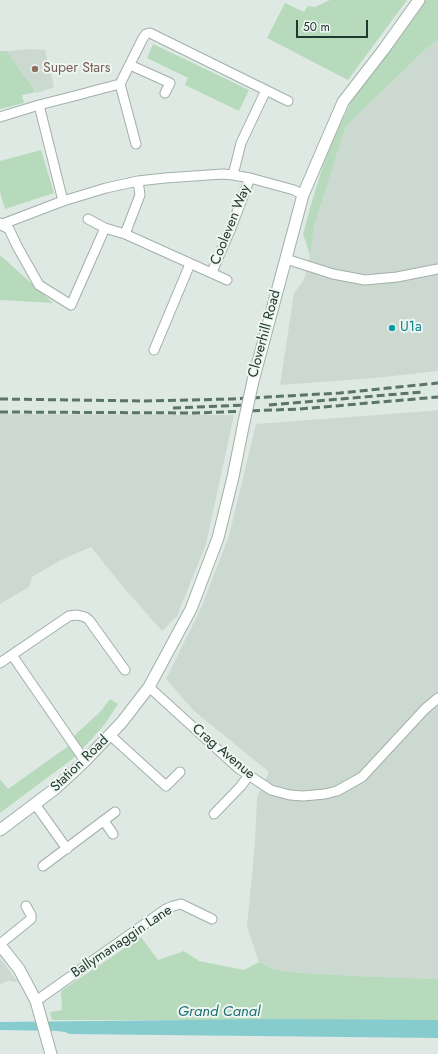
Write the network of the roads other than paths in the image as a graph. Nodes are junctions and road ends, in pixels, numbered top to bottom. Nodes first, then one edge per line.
1 (419, 0) edge
2 (130, 65) junction
3 (120, 84) junction
4 (266, 90) junction
5 (165, 93) dead end
6 (288, 101) dead end
7 (39, 105) junction
8 (0, 117) edge
9 (136, 144) dead end
10 (233, 175) junction
11 (250, 178) junction
12 (138, 181) junction
13 (303, 195) junction
14 (63, 201) junction
15 (88, 219) dead end
16 (0, 225) edge
17 (105, 228) junction
18 (125, 234) junction
19 (286, 259) junction
20 (190, 264) junction
21 (438, 269) edge
22 (212, 272) junction
23 (226, 280) dead end
24 (154, 350) dead end
25 (12, 655) junction
26 (0, 663) edge
27 (125, 670) dead end
28 (150, 686) junction
29 (438, 698) edge
30 (110, 735) junction
31 (85, 761) junction
32 (180, 772) dead end
33 (249, 775) junction
34 (35, 804) junction
35 (115, 812) dead end
36 (214, 814) dead end
37 (104, 821) junction
38 (0, 830) edge
39 (113, 834) dead end
40 (67, 849) junction
41 (43, 866) dead end
42 (26, 906) dead end
43 (212, 919) dead end
44 (0, 944) edge
45 (36, 1001) junction
46 (51, 1054) edge

1 - 13 street, Cloverhill Road
2 - 3 street
2 - 4 street
2 - 5 street
3 - 7 street
3 - 9 street
4 - 6 street
4 - 10 street
7 - 8 street
7 - 14 street
10 - 11 street
10 - 12 street
11 - 13 street
11 - 22 street, Cooleven Way
12 - 14 street
12 - 18 street
13 - 19 street, Cloverhill Road
14 - 16 street
15 - 17 street
16 - 17 street
17 - 18 street
18 - 20 street
19 - 21 street
19 - 28 street, Cloverhill Road, bridge
20 - 22 street
20 - 24 street
22 - 23 street
25 - 26 street
25 - 27 street
25 - 31 street
28 - 30 street, Station Road
28 - 33 street, Crag Avenue
29 - 33 street, Crag Avenue
30 - 31 street, Station Road
30 - 32 street
31 - 34 street, Station Road
33 - 36 street
34 - 38 street, Station Road
34 - 40 street
35 - 37 street
37 - 39 street
37 - 40 street
40 - 41 street
42 - 44 street
43 - 45 street, Ballymanaggin Lane
44 - 45 street
45 - 46 street

